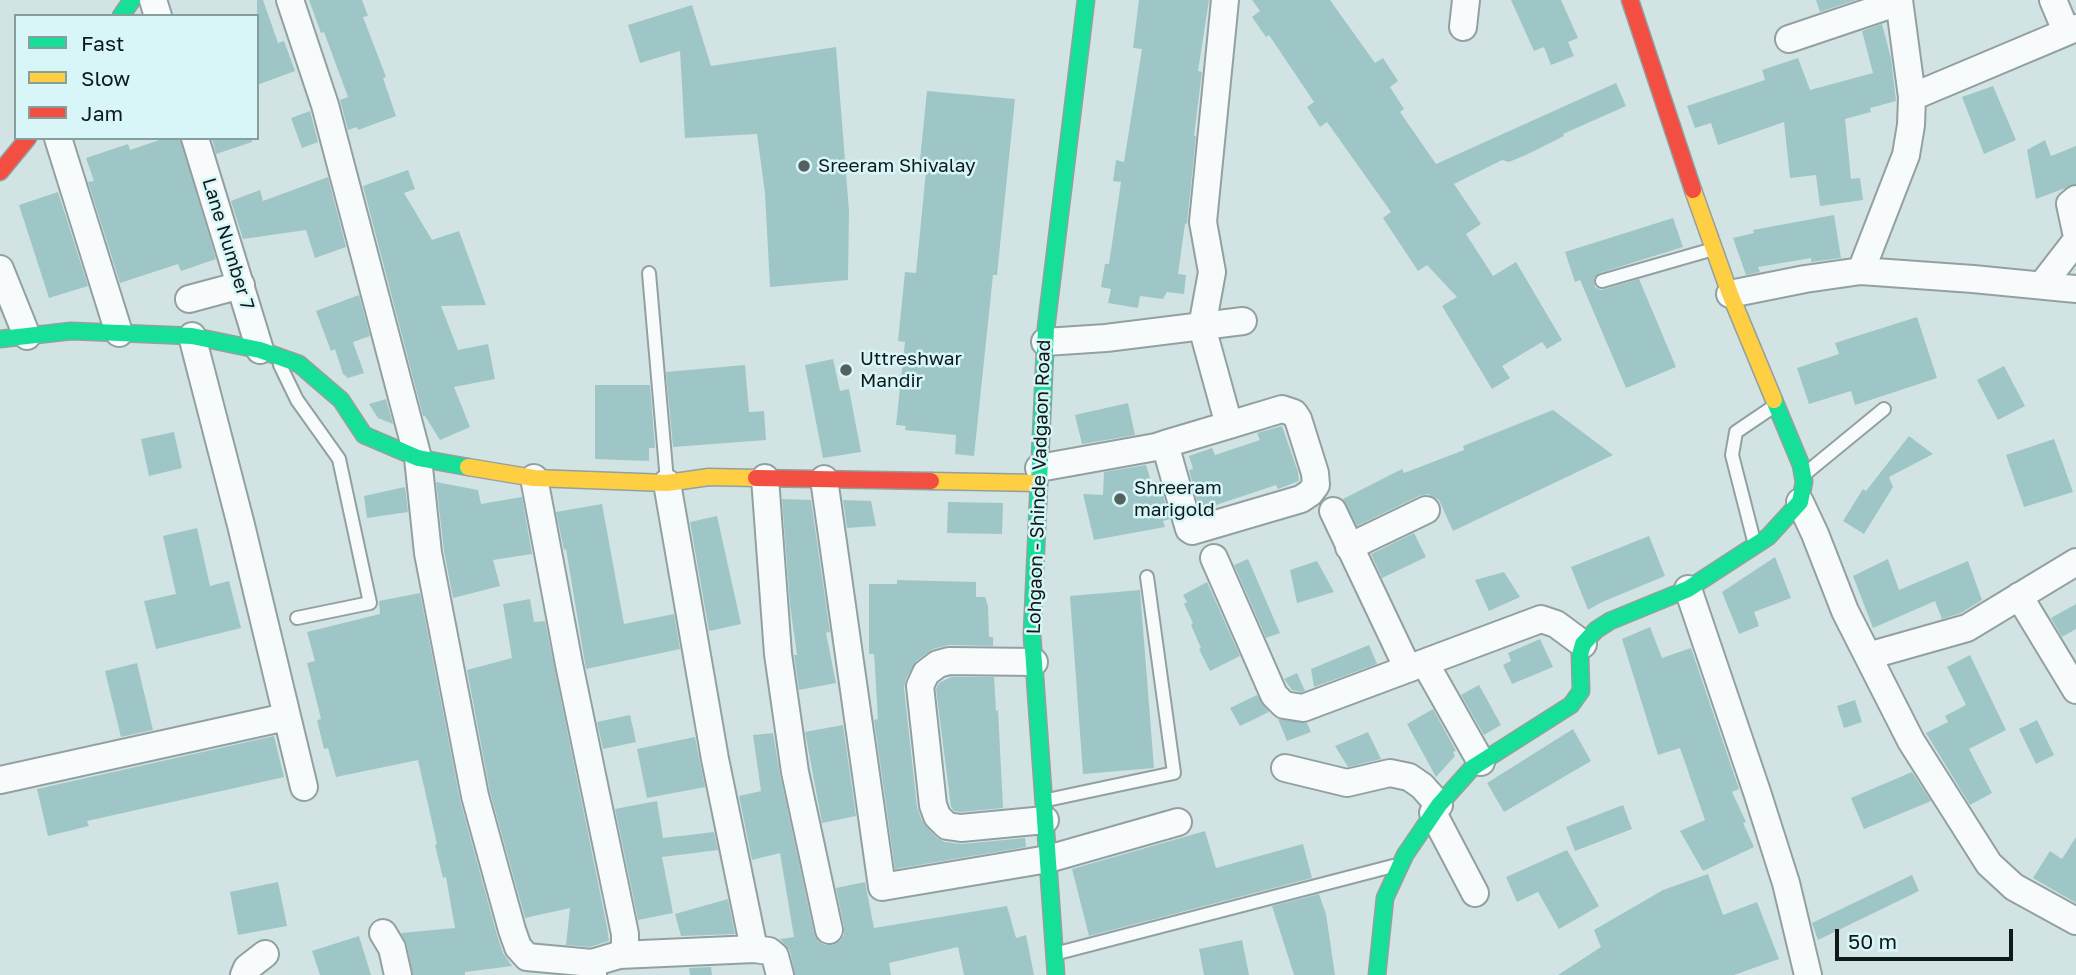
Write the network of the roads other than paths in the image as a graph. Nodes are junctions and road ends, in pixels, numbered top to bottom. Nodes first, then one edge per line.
1 (290, 0) edge
2 (1086, 0) edge
3 (1225, 0) edge
4 (1466, 0) edge
5 (1630, 0) edge
6 (2053, 0) edge
7 (1899, 1) edge
8 (1463, 27) dead end
9 (2071, 30) edge
10 (1788, 39) dead end
11 (1912, 97) junction
12 (26, 140) edge
13 (59, 140) edge
14 (196, 140) edge
15 (0, 173) edge
16 (2076, 200) edge
17 (2076, 232) edge
18 (2076, 241) edge
19 (1714, 249) junction
20 (0, 269) edge
21 (1861, 271) junction
22 (649, 273) dead end
23 (1602, 281) dead end
24 (240, 285) junction
25 (2042, 285) junction
26 (2076, 289) edge
27 (1730, 294) junction
28 (189, 299) dead end
29 (1243, 321) dead end
30 (1202, 327) junction
31 (119, 333) junction
32 (27, 336) junction
33 (192, 336) junction
34 (0, 339) edge
35 (1045, 342) junction
36 (268, 353) junction
37 (1776, 405) junction
38 (1884, 409) dead end
39 (1229, 425) junction
40 (1165, 444) junction
41 (418, 457) junction
42 (1803, 475) junction
43 (1039, 476) junction
44 (534, 478) junction
45 (765, 478) junction
46 (824, 479) junction
47 (667, 483) junction
48 (1800, 502) junction
49 (1426, 510) dead end
50 (1333, 512) dead end
51 (1755, 545) junction
52 (1349, 547) junction
53 (1214, 558) dead end
54 (2076, 562) edge
55 (1147, 577) dead end
56 (1688, 589) junction
57 (2020, 596) junction
58 (298, 618) dead end
59 (1583, 644) junction
60 (1868, 656) junction
61 (1034, 662) junction
62 (1416, 666) junction
63 (2076, 690) edge
64 (286, 716) junction
65 (1481, 762) junction
66 (1285, 768) dead end
67 (0, 780) edge
68 (304, 787) dead end
69 (1436, 809) junction
70 (1044, 810) junction
71 (1178, 822) dead end
72 (1048, 859) junction
73 (1401, 864) junction
74 (1475, 893) dead end
75 (2076, 921) edge
76 (829, 930) dead end
77 (383, 933) dead end
78 (754, 949) junction
79 (265, 954) dead end
80 (1055, 954) junction
81 (619, 955) junction
82 (592, 969) edge
83 (244, 975) edge
84 (398, 975) edge
85 (780, 975) edge
86 (1056, 975) edge
87 (1377, 975) edge
88 (1808, 975) edge

1 - 41 street
2 - 35 street, Lohgaon - Shinde Vadgaon Road
3 - 30 street
4 - 8 street
5 - 19 street
6 - 9 street
7 - 10 street
7 - 11 street
9 - 11 street
11 - 21 street
12 - 15 street
13 - 31 street
14 - 24 street, Lane Number 7
16 - 17 street
18 - 25 street
19 - 23 lane
19 - 27 street
20 - 32 street
21 - 25 street
21 - 27 street
22 - 47 lane
24 - 28 street
24 - 36 street, Lane Number 7
25 - 26 street
27 - 37 street
29 - 30 street
30 - 35 street
30 - 39 street
31 - 32 street
31 - 33 street
32 - 34 street
33 - 36 street
33 - 64 street
35 - 43 street, Lohgaon - Shinde Vadgaon Road
36 - 41 street
36 - 58 lane
37 - 42 street
37 - 51 lane
38 - 42 lane
39 - 40 street
39 - 40 street
40 - 43 street
41 - 44 street
41 - 82 street
42 - 48 street
43 - 46 street
43 - 61 street, Lohgaon - Shinde Vadgaon Road
44 - 47 street
44 - 81 street
45 - 46 street
45 - 47 street
45 - 76 street
46 - 72 street
47 - 78 street
48 - 51 street
48 - 60 street
49 - 52 street
50 - 52 street
51 - 56 street
52 - 62 street
53 - 62 street
54 - 57 street
55 - 70 lane
56 - 59 street
56 - 88 street
57 - 60 street
57 - 63 street
59 - 62 street
59 - 65 street
60 - 75 street
61 - 70 street, Lohgaon - Shinde Vadgaon Road
61 - 70 street
62 - 65 street
64 - 67 street
64 - 68 street
65 - 69 street
66 - 69 street
69 - 73 street
69 - 74 street
70 - 72 street, Lohgaon - Shinde Vadgaon Road
71 - 72 street
72 - 80 street, Lohgaon - Shinde Vadgaon Road
73 - 80 lane
73 - 87 street
77 - 84 street
78 - 81 street
78 - 85 street
79 - 83 street
80 - 86 street, Lohgaon - Shinde Vadgaon Road
81 - 82 street

